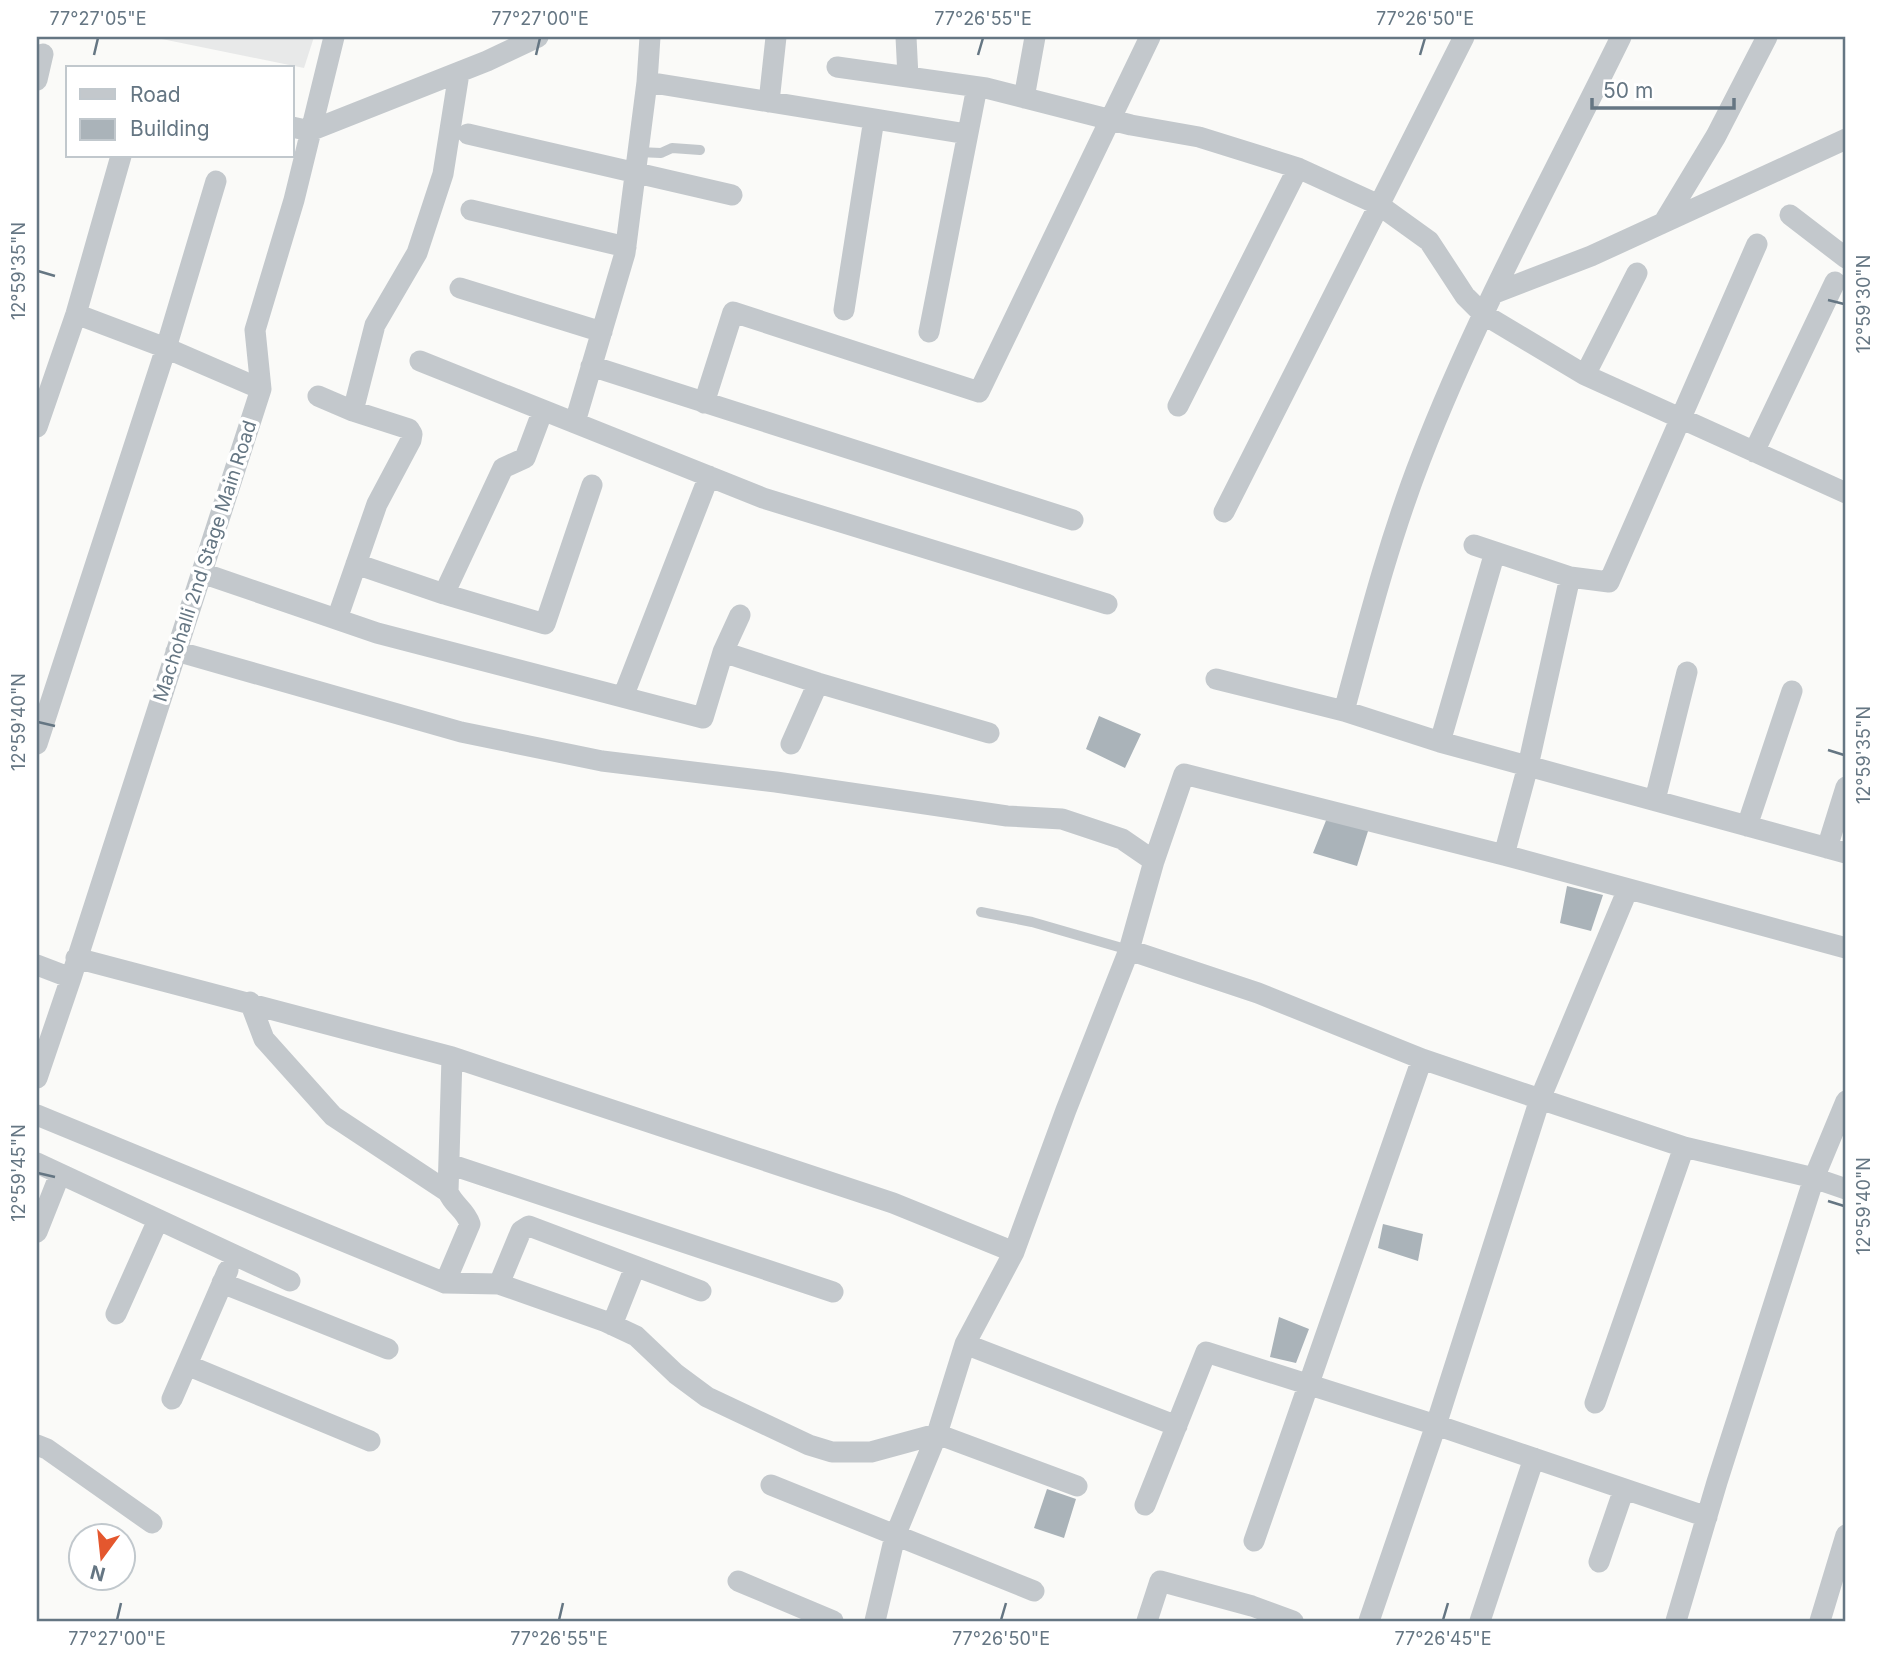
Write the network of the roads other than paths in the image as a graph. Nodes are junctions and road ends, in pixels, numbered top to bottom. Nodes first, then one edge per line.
1 (334, 37) edge
2 (538, 37) edge
3 (650, 37) edge
4 (776, 37) edge
5 (906, 37) edge
6 (1035, 37) edge
7 (1150, 37) edge
8 (1464, 37) edge
9 (1621, 37) edge
10 (1767, 37) edge
11 (43, 54) dead end
12 (838, 67) dead end
13 (459, 73) junction
14 (908, 77) junction
15 (37, 80) edge
16 (647, 82) junction
17 (977, 87) junction
18 (1024, 98) junction
19 (769, 102) junction
20 (874, 119) junction
21 (1110, 120) junction
22 (301, 129) edge
23 (468, 134) dead end
24 (967, 134) junction
25 (1846, 139) edge
26 (699, 150) dead end
27 (120, 158) edge
28 (637, 163) junction
29 (1298, 168) junction
30 (216, 181) dead end
31 (732, 195) dead end
32 (1379, 205) junction
33 (471, 210) dead end
34 (1790, 215) dead end
35 (1664, 222) junction
36 (1757, 244) dead end
37 (626, 247) junction
38 (1846, 258) edge
39 (1637, 273) dead end
40 (1835, 282) dead end
41 (460, 288) dead end
42 (1494, 293) junction
43 (844, 310) dead end
44 (76, 314) junction
45 (1483, 314) junction
46 (602, 331) junction
47 (929, 332) dead end
48 (166, 348) junction
49 (420, 361) dead end
50 (592, 366) junction
51 (1585, 375) junction
52 (261, 388) junction
53 (318, 396) dead end
54 (704, 403) junction
55 (1178, 406) dead end
56 (543, 410) junction
57 (353, 411) junction
58 (1682, 419) junction
59 (575, 422) junction
60 (37, 427) edge
61 (1754, 452) junction
62 (709, 476) junction
63 (592, 485) dead end
64 (1845, 489) edge
65 (1224, 512) dead end
66 (1073, 520) dead end
67 (1474, 545) dead end
68 (1494, 552) junction
69 (356, 564) junction
70 (201, 573) junction
71 (1570, 577) junction
72 (444, 594) junction
73 (1107, 604) dead end
74 (740, 615) dead end
75 (337, 619) junction
76 (176, 651) junction
77 (723, 652) junction
78 (1687, 672) dead end
79 (1216, 679) dead end
80 (818, 683) junction
81 (1792, 691) dead end
82 (623, 696) junction
83 (1343, 711) junction
84 (989, 733) dead end
85 (1440, 742) junction
86 (37, 744) edge
87 (791, 744) dead end
88 (1528, 766) junction
89 (1846, 787) edge
90 (1655, 800) junction
91 (1747, 826) junction
92 (1837, 850) edge
93 (1504, 855) junction
94 (1154, 860) junction
95 (1628, 889) junction
96 (981, 912) dead end
97 (1846, 948) edge
98 (1129, 950) junction
99 (37, 965) edge
100 (74, 968) junction
101 (250, 1002) junction
102 (452, 1057) junction
103 (1422, 1059) junction
104 (37, 1078) edge
105 (1540, 1099) junction
106 (1846, 1101) edge
107 (37, 1115) edge
108 (1685, 1147) junction
109 (37, 1163) edge
110 (449, 1164) junction
111 (60, 1174) junction
112 (1814, 1178) junction
113 (1846, 1189) edge
114 (448, 1192) junction
115 (158, 1220) junction
116 (37, 1232) edge
117 (1014, 1252) junction
118 (234, 1255) junction
119 (635, 1267) junction
120 (290, 1281) dead end
121 (222, 1283) junction
122 (445, 1283) junction
123 (499, 1284) junction
124 (701, 1291) dead end
125 (833, 1292) dead end
126 (116, 1314) dead end
127 (612, 1325) junction
128 (965, 1344) junction
129 (388, 1349) dead end
130 (187, 1365) junction
131 (1308, 1386) junction
132 (172, 1399) dead end
133 (1595, 1403) dead end
134 (1177, 1426) junction
135 (1436, 1426) junction
136 (937, 1434) junction
137 (370, 1441) dead end
138 (37, 1446) edge
139 (1534, 1458) junction
140 (771, 1485) dead end
141 (1077, 1486) dead end
142 (1625, 1489) junction
143 (1145, 1505) dead end
144 (1707, 1517) junction
145 (152, 1523) dead end
146 (1846, 1535) edge
147 (895, 1536) junction
148 (1254, 1541) dead end
149 (1599, 1562) dead end
150 (738, 1581) dead end
151 (1034, 1591) dead end
152 (833, 1621) edge
153 (875, 1621) edge
154 (1147, 1621) edge
155 (1293, 1621) edge
156 (1369, 1621) edge
157 (1480, 1621) edge
158 (1676, 1621) edge
159 (1819, 1621) edge

1 - 22 street, Machohalli 2nd Stage Main Road
2 - 13 street
3 - 16 street
4 - 19 street
5 - 14 street
6 - 18 street
7 - 21 street
8 - 32 street
9 - 42 street
10 - 35 street
11 - 15 street
12 - 14 street
13 - 22 street
13 - 57 street
14 - 17 street
16 - 19 street
16 - 28 street
17 - 18 street
17 - 24 street
18 - 21 street
19 - 20 street
20 - 24 street
20 - 43 street
21 - 29 street
21 - 54 street
22 - 52 street, Machohalli 2nd Stage Main Road
23 - 28 street
24 - 47 street
25 - 35 street
26 - 28 lane
27 - 44 street
28 - 31 street
28 - 37 street
29 - 32 street
29 - 55 street
30 - 48 street
32 - 45 street
32 - 65 street
33 - 37 street
34 - 38 street
35 - 42 street
36 - 58 street
37 - 46 street
39 - 51 street
40 - 61 street
41 - 46 street
42 - 45 street
44 - 48 street
44 - 60 street
45 - 51 street
45 - 83 street
46 - 50 street
48 - 52 street
48 - 86 street
49 - 56 street
50 - 54 street
50 - 59 street
51 - 58 street
52 - 70 street, Machohalli 2nd Stage Main Road
53 - 57 street
54 - 66 street
56 - 59 street
56 - 72 street
57 - 69 street
58 - 61 street
58 - 71 street
59 - 62 street
61 - 64 street
62 - 73 street
62 - 82 street
63 - 72 street
67 - 68 street
68 - 71 street
68 - 85 street
69 - 72 street
69 - 75 street
70 - 75 street
70 - 76 street, Machohalli 2nd Stage Main Road
71 - 88 street
74 - 77 street
75 - 82 street
76 - 94 street
76 - 100 street, Machohalli 2nd Stage Main Road
77 - 80 street
77 - 82 street
78 - 90 street
79 - 83 street
80 - 84 street
80 - 87 street
81 - 91 street
83 - 85 street
85 - 88 street
88 - 90 street
88 - 93 street
89 - 92 street
90 - 91 street
91 - 92 street
93 - 94 street
93 - 95 street
94 - 98 street
95 - 97 street
95 - 105 street
96 - 98 lane
98 - 103 street
98 - 117 street
99 - 100 street
100 - 101 street
100 - 104 street, Machohalli 2nd Stage Main Road
101 - 102 street
101 - 114 street
102 - 110 street
102 - 117 street
103 - 105 street
103 - 131 street
105 - 108 street
105 - 135 street
106 - 112 street
107 - 122 street
108 - 112 street
108 - 133 street
109 - 111 street
110 - 114 street
110 - 125 street
111 - 115 street
111 - 116 street
112 - 113 street
112 - 144 street
114 - 122 street
115 - 118 street
115 - 126 street
117 - 128 street
118 - 120 street
118 - 121 street
119 - 123 street
119 - 124 street
119 - 127 street
121 - 129 street
121 - 130 street
122 - 123 street
123 - 127 street
127 - 136 street
128 - 134 street
128 - 136 street
130 - 132 street
130 - 137 street
131 - 134 street
131 - 135 street
131 - 148 street
134 - 143 street
135 - 139 street
135 - 156 street
136 - 141 street
136 - 147 street
138 - 145 street
139 - 142 street
139 - 157 street
140 - 147 street
142 - 144 street
142 - 149 street
144 - 158 street
146 - 159 street
147 - 151 street
147 - 153 street
150 - 152 street
154 - 155 street

